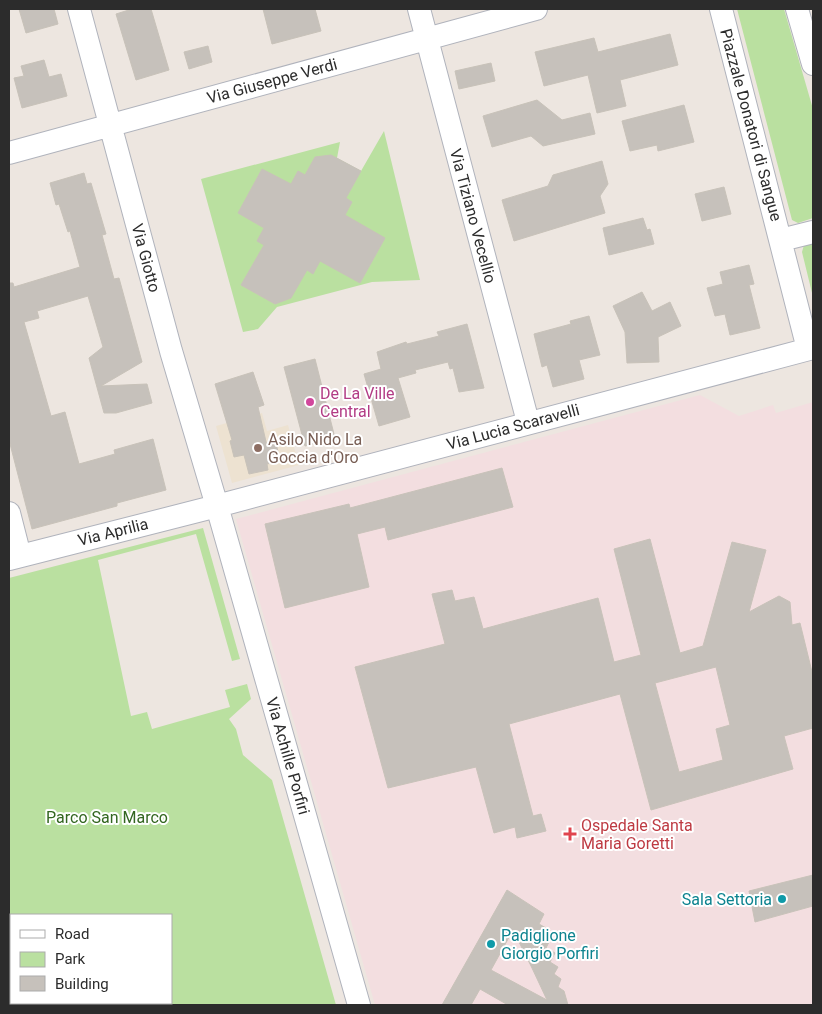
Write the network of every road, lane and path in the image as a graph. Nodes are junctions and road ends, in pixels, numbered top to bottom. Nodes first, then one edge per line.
1 (79, 9) edge
2 (419, 9) edge
3 (536, 9) edge
4 (721, 9) edge
5 (797, 9) edge
6 (427, 38) junction
7 (813, 64) edge
8 (111, 124) junction
9 (9, 153) edge
10 (813, 232) edge
11 (782, 240) junction
12 (811, 348) edge
13 (528, 422) junction
14 (218, 506) junction
15 (9, 513) edge
16 (15, 557) edge
17 (359, 1005) edge

1 - 8 street, Via Giotto
2 - 6 street, Via Tiziano Vecellio
3 - 6 street, Via Giuseppe Verdi
4 - 11 street, Piazzale Donatori di Sangue
5 - 7 street
6 - 8 street, Via Giuseppe Verdi
6 - 13 street, Via Tiziano Vecellio
8 - 9 street, Via Giuseppe Verdi
8 - 14 street, Via Giotto
10 - 11 street, Piazzale Donatori di Sangue
11 - 12 street, Piazzale Donatori di Sangue
12 - 13 street, Via Lucia Scaravelli
13 - 14 street, Via Lucia Scaravelli
14 - 16 street, Via Aprilia
14 - 17 street, Via Achille Porfiri
15 - 16 street

